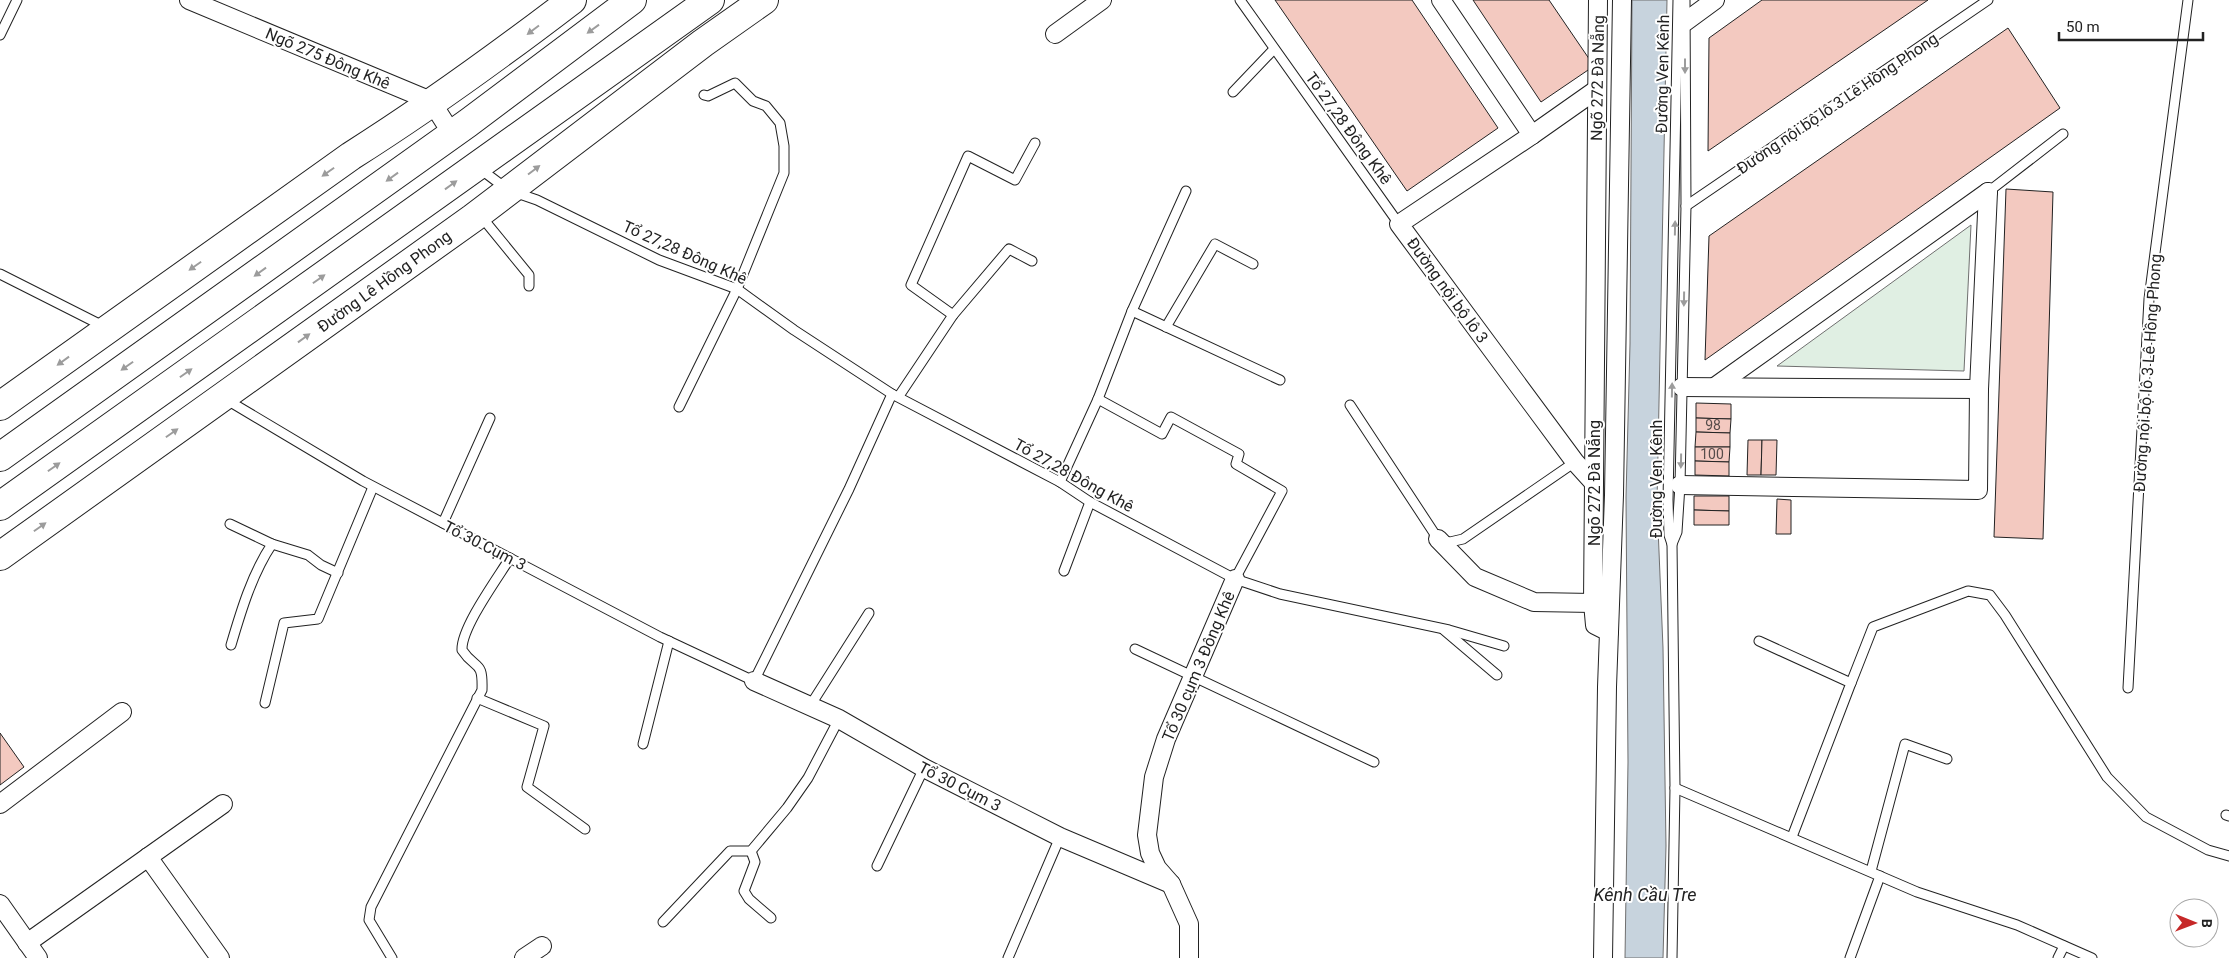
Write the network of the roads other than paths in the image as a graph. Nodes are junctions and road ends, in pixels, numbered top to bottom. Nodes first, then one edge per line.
1 (17, 0) edge
2 (189, 0) edge
3 (572, 0) edge
4 (632, 0) edge
5 (710, 0) edge
6 (764, 0) edge
7 (1102, 0) edge
8 (1240, 0) edge
9 (1440, 0) edge
10 (1598, 0) edge
11 (1622, 0) edge
12 (1678, 0) edge
13 (1685, 0) edge
14 (1715, 0) edge
15 (1988, 0) edge
16 (2188, 0) edge
17 (1685, 22) junction
18 (1055, 34) dead end
19 (0, 35) edge
20 (1274, 49) junction
21 (1596, 90) junction
22 (1233, 92) dead end
23 (704, 95) dead end
24 (432, 101) junction
25 (452, 134) junction
26 (2063, 134) dead end
27 (1532, 135) junction
28 (1035, 143) dead end
29 (477, 166) junction
30 (508, 190) junction
31 (1186, 191) dead end
32 (1988, 192) junction
33 (1686, 206) junction
34 (478, 213) junction
35 (1399, 224) junction
36 (1032, 261) dead end
37 (1253, 264) dead end
38 (0, 274) edge
39 (529, 286) dead end
40 (737, 289) junction
41 (1132, 311) junction
42 (953, 315) junction
43 (1166, 327) junction
44 (107, 328) junction
45 (1280, 380) dead end
46 (1682, 386) junction
47 (1716, 386) junction
48 (1979, 389) junction
49 (896, 395) junction
50 (223, 397) junction
51 (1098, 399) junction
52 (1350, 405) dead end
53 (0, 406) edge
54 (679, 407) dead end
55 (490, 418) dead end
56 (0, 457) edge
57 (1575, 462) junction
58 (1060, 482) junction
59 (1594, 483) junction
60 (1680, 485) junction
61 (373, 487) junction
62 (1090, 502) junction
63 (0, 506) edge
64 (443, 523) junction
65 (230, 524) dead end
66 (1438, 539) junction
67 (272, 544) junction
68 (1672, 544) junction
69 (0, 556) edge
70 (510, 558) junction
71 (1064, 571) dead end
72 (338, 572) junction
73 (1235, 579) junction
74 (1593, 603) junction
75 (869, 613) dead end
76 (1442, 628) junction
77 (1609, 632) junction
78 (669, 641) junction
79 (1759, 641) dead end
80 (231, 646) dead end
81 (1504, 646) dead end
82 (1135, 649) dead end
83 (1497, 675) dead end
84 (1193, 676) junction
85 (754, 681) junction
86 (1851, 683) junction
87 (2128, 688) dead end
88 (477, 698) junction
89 (265, 703) dead end
90 (810, 706) junction
91 (122, 712) dead end
92 (839, 720) junction
93 (643, 744) dead end
94 (1947, 759) dead end
95 (1374, 762) dead end
96 (924, 768) junction
97 (1675, 788) junction
98 (0, 804) edge
99 (223, 804) dead end
100 (585, 829) dead end
101 (1060, 837) junction
102 (1792, 837) junction
103 (751, 851) junction
104 (2229, 856) edge
105 (148, 857) junction
106 (878, 866) dead end
107 (1871, 871) junction
108 (1880, 876) junction
109 (1171, 884) junction
110 (0, 904) edge
111 (771, 918) dead end
112 (663, 922) dead end
113 (27, 943) junction
114 (542, 946) dead end
115 (2064, 946) junction
116 (38, 958) edge
117 (220, 958) edge
118 (392, 958) edge
119 (524, 958) edge
120 (1008, 958) edge
121 (1188, 958) edge
122 (1603, 958) edge
123 (1672, 958) edge
124 (1850, 958) edge
125 (2058, 958) edge
126 (2092, 958) edge

1 - 19 lane
2 - 24 street, Ngõ 275 Đông Khê
3 -> 24 main road
4 -> 25 main road
5 - 29 main road
30 -> 6 main road, Đường Lê Hồng Phong
7 - 18 street
8 - 20 lane
9 - 27 street
10 - 21 street, Ngõ 272 Đà Nẵng
11 - 77 street
68 -> 12 lane, Đường Ven Kênh
13 - 17 lane, Đường Ven Kênh
14 - 17 street
15 - 33 lane, Đường nội bộ lô 3 Lê Hồng Phong
16 - 87 lane, Đường nội bộ lô 3 Lê Hồng Phong
17 -> 33 lane, Đường Ven Kênh
20 - 22 lane
20 - 35 lane, Tổ 27,28 Đông Khê
21 - 27 street, Đường nội bộ lô 3
21 - 59 street, Ngõ 272 Đà Nẵng
23 - 40 lane
24 - 25 street
24 -> 44 main road
25 -> 56 main road
26 - 32 lane
27 - 35 street, Đường nội bộ lô 3
28 - 42 lane
29 - 30 lane, Tổ 27,28 Đông Khê
63 -> 29 main road
30 - 34 main road, Đường Lê Hồng Phong
30 - 40 lane, Tổ 27,28 Đông Khê
31 - 41 lane
32 - 47 street
32 - 48 street
33 -> 46 lane, Đường Ven Kênh
34 - 39 lane
50 -> 34 main road, Đường Lê Hồng Phong
35 - 57 street, Đường nội bộ lô 3
36 - 42 lane
37 - 43 lane
38 - 44 lane
40 - 49 lane, Tổ 27,28 Đông Khê
40 - 54 lane
41 - 43 lane
41 - 51 lane
42 - 49 lane
43 - 45 lane
44 -> 53 main road
46 - 47 street
46 -> 60 lane, Đường Ven Kênh
47 - 48 street
48 - 60 street
49 - 58 lane, Tổ 27,28 Đông Khê
49 - 85 lane
50 - 61 lane, Tổ 30 Cụm 3
69 -> 50 main road, Đường Lê Hồng Phong
51 - 58 lane
51 - 73 lane
52 - 66 lane
55 - 64 lane
57 - 59 street, Đường nội bộ lô 3
57 - 66 lane
58 - 62 lane, Tổ 27,28 Đông Khê
59 - 74 street, Ngõ 272 Đà Nẵng
60 - 68 lane, Đường Ven Kênh
61 - 64 lane, Tổ 30 Cụm 3
61 - 72 lane
62 - 71 lane
62 - 73 lane, Tổ 27,28 Đông Khê
64 - 70 lane, Tổ 30 Cụm 3
65 - 67 lane
66 - 74 street
67 - 72 lane
67 - 80 lane
68 - 97 lane, Đường Ven Kênh
70 - 78 lane, Tổ 30 Cụm 3
70 - 88 lane
72 - 89 lane
73 - 76 lane, Tổ 30 cụm 3 Đông Khê
73 - 84 street, Tổ 30 cụm 3 Đông Khê
74 - 77 street, Ngõ 272 Đà Nẵng
75 - 90 lane
76 - 81 lane, Tổ 30 cụm 3 Đông Khê
76 - 83 lane
77 - 122 street
78 - 85 lane, Tổ 30 Cụm 3
78 - 93 lane
79 - 86 lane
82 - 84 lane
84 - 95 lane
84 - 109 street, Tổ 30 cụm 3 Đông Khê
85 - 90 street, Tổ 30 Cụm 3
86 - 102 lane
86 - 104 lane
88 - 100 lane
88 - 118 lane
90 - 92 street, Tổ 30 Cụm 3
91 - 98 street
92 - 96 street, Tổ 30 Cụm 3
92 - 103 lane
94 - 107 lane
96 - 101 street, Tổ 30 Cụm 3
96 - 106 lane
97 - 102 lane
97 - 123 lane, Đường Ven Kênh
99 - 105 street
101 - 109 street, Tổ 30 Cụm 3
101 - 120 lane
102 - 107 lane
103 - 111 lane
103 - 112 lane
105 - 113 street
105 - 117 street
107 - 108 lane
108 - 115 lane
108 - 124 lane
109 - 121 street, Tổ 30 cụm 3 Đông Khê
110 - 113 street
113 - 116 street
114 - 119 street
115 - 125 lane
115 - 126 lane

